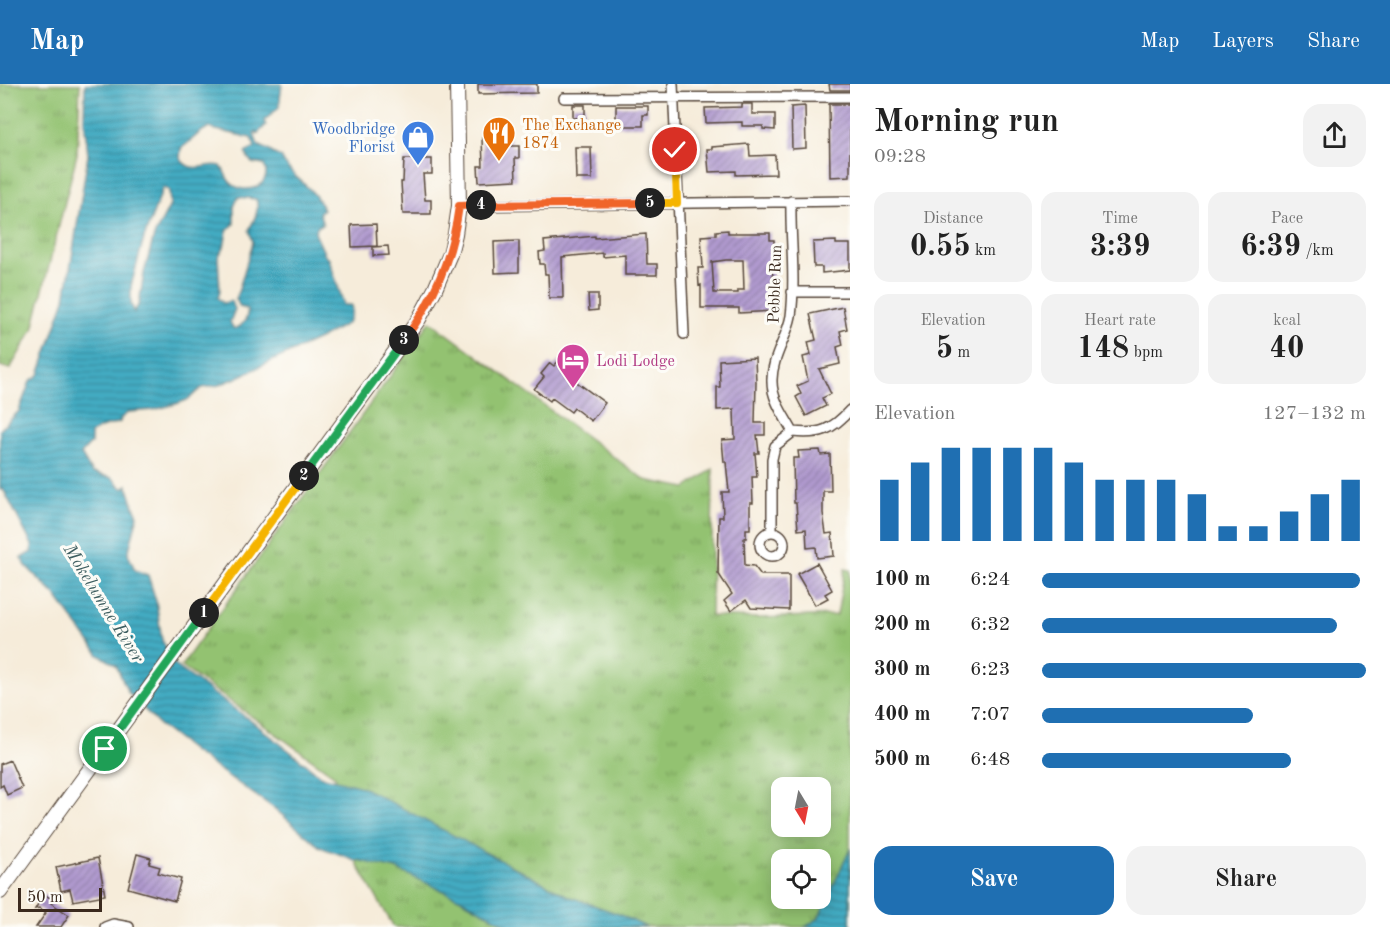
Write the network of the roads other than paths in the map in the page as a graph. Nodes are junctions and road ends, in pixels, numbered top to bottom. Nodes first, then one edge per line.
1 (457, 84) edge
2 (673, 84) edge
3 (850, 97) edge
4 (564, 98) dead end
5 (672, 98) junction
6 (791, 201) junction
7 (850, 201) edge
8 (677, 203) junction
9 (459, 206) junction
10 (792, 292) junction
11 (850, 292) edge
12 (684, 334) dead end
13 (850, 410) edge
14 (793, 432) junction
15 (771, 531) dead end
16 (0, 892) edge
17 (109, 925) edge
18 (129, 927) edge

1 - 9 main road
2 - 5 street
3 - 5 street
4 - 5 street
5 - 8 street
6 - 7 street
6 - 8 street
6 - 10 street, Pebble Run
8 - 9 street
8 - 12 street
9 - 16 main road
10 - 11 street
10 - 14 street, Pebble Run
13 - 14 street
14 - 15 street
17 - 18 street

